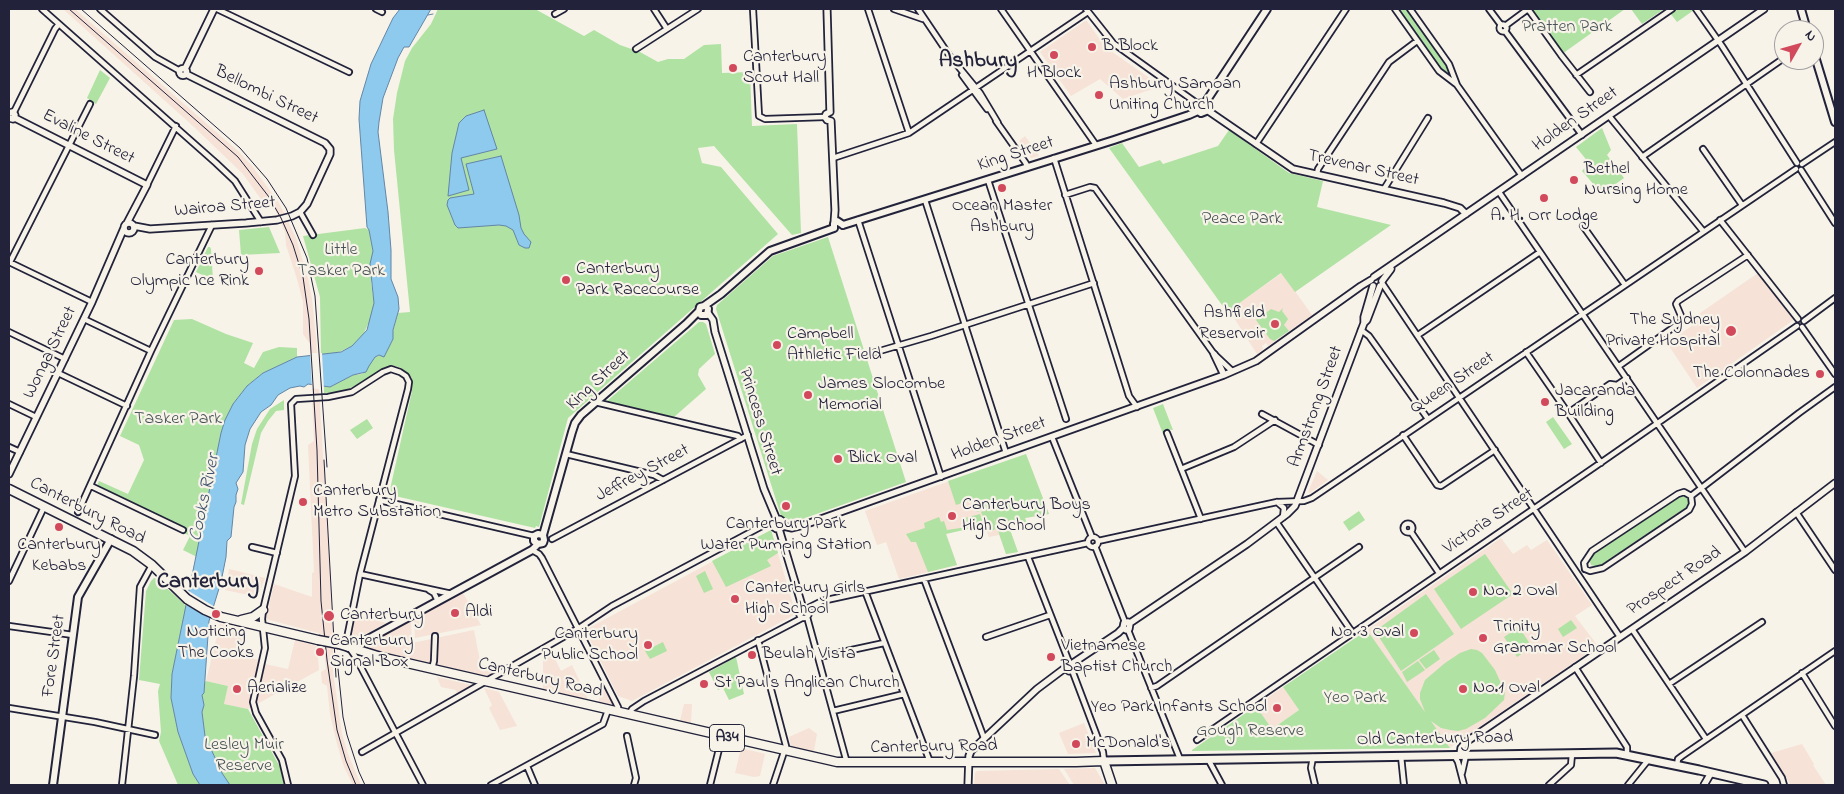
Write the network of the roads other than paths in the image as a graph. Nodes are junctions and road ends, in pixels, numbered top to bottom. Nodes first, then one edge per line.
1 (42, 9) edge
2 (100, 9) edge
3 (216, 9) edge
4 (376, 9) edge
5 (564, 9) edge
6 (654, 9) edge
7 (698, 9) edge
8 (753, 9) edge
9 (827, 9) edge
10 (868, 9) edge
11 (894, 9) edge
12 (918, 9) edge
13 (1001, 9) edge
14 (1267, 9) edge
15 (1346, 9) edge
16 (1395, 9) edge
17 (1410, 9) edge
18 (1489, 9) edge
19 (1528, 9) edge
20 (1672, 9) edge
21 (1696, 9) edge
22 (1764, 9) edge
23 (1087, 10) edge
24 (382, 12) dead end
25 (555, 14) dead end
26 (924, 20) junction
27 (59, 24) junction
28 (1504, 27) junction
29 (667, 29) junction
30 (1417, 40) junction
31 (1718, 40) junction
32 (636, 49) dead end
33 (1030, 51) junction
34 (1774, 65) edge
35 (1819, 70) edge
36 (184, 71) junction
37 (349, 72) dead end
38 (1576, 75) junction
39 (1747, 84) junction
40 (1457, 85) junction
41 (974, 89) junction
42 (1590, 92) dead end
43 (90, 104) dead end
44 (1203, 105) junction
45 (828, 114) junction
46 (1609, 116) junction
47 (11, 117) edge
48 (1428, 118) dead end
49 (1835, 122) edge
50 (176, 126) junction
51 (908, 133) junction
52 (1582, 135) junction
53 (1835, 142) edge
54 (1256, 144) junction
55 (69, 145) junction
56 (1096, 145) junction
57 (1703, 149) dead end
58 (1642, 157) junction
59 (833, 158) junction
60 (1054, 158) junction
61 (1028, 167) junction
62 (1799, 167) junction
63 (1318, 174) junction
64 (1522, 176) junction
65 (988, 180) junction
66 (147, 185) junction
67 (1384, 189) junction
68 (1499, 192) junction
69 (1065, 195) junction
70 (925, 200) junction
71 (1742, 204) junction
72 (300, 212) junction
73 (1466, 214) junction
74 (858, 220) junction
75 (1720, 220) junction
76 (261, 222) junction
77 (1835, 223) edge
78 (212, 225) junction
79 (837, 225) junction
80 (1583, 226) dead end
81 (129, 228) junction
82 (1703, 232) junction
83 (313, 235) dead end
84 (1540, 252) junction
85 (1748, 255) junction
86 (9, 262) edge
87 (1094, 283) junction
88 (1376, 283) junction
89 (1625, 285) junction
90 (1835, 298) edge
91 (92, 302) junction
92 (1028, 304) junction
93 (704, 312) junction
94 (1583, 314) junction
95 (84, 319) junction
96 (1801, 320) junction
97 (964, 325) junction
98 (1799, 326) junction
99 (1361, 330) junction
100 (9, 332) edge
101 (1418, 336) junction
102 (899, 346) junction
103 (152, 351) junction
104 (1526, 352) junction
105 (1214, 354) joint
106 (866, 355) dead end
107 (64, 359) junction
108 (1619, 366) junction
109 (1229, 372) junction
110 (58, 373) junction
111 (1835, 374) edge
112 (1627, 378) junction
113 (1835, 387) edge
114 (1459, 398) junction
115 (595, 402) junction
116 (9, 404) edge
117 (127, 406) junction
118 (1137, 407) junction
119 (1568, 413) junction
120 (1262, 414) dead end
121 (36, 417) junction
122 (1066, 419) dead end
123 (1428, 419) junction
124 (1275, 420) junction
125 (1658, 424) junction
126 (1167, 433) dead end
127 (748, 435) junction
128 (1403, 435) junction
129 (1052, 437) junction
130 (741, 439) junction
131 (1318, 444) junction
132 (9, 446) edge
133 (1495, 450) junction
134 (20, 452) junction
135 (1006, 453) junction
136 (566, 454) junction
137 (1601, 463) junction
138 (1181, 469) junction
139 (9, 474) edge
140 (941, 477) junction
141 (663, 480) junction
142 (1835, 482) edge
143 (91, 486) junction
144 (9, 489) edge
145 (1701, 489) junction
146 (1691, 496) junction
147 (379, 500) junction
148 (1298, 500) junction
149 (1277, 502) junction
150 (44, 507) junction
151 (1534, 508) junction
152 (78, 512) dead end
153 (1796, 512) junction
154 (1283, 518) junction
155 (1201, 519) junction
156 (775, 521) junction
157 (1276, 522) junction
158 (781, 527) junction
159 (183, 530) dead end
160 (1411, 532) dead end
161 (543, 535) junction
162 (534, 536) junction
163 (1092, 537) junction
164 (552, 539) dead end
165 (111, 540) junction
166 (538, 544) junction
167 (1088, 544) junction
168 (1096, 544) junction
169 (252, 547) dead end
170 (1359, 547) dead end
171 (532, 550) junction
172 (1745, 552) junction
173 (277, 553) junction
174 (1028, 556) junction
175 (152, 565) junction
176 (1586, 568) junction
177 (1835, 569) edge
178 (1439, 573) junction
179 (360, 574) junction
180 (1578, 574) junction
181 (1315, 577) junction
182 (924, 579) junction
183 (9, 581) edge
184 (428, 589) junction
185 (865, 591) junction
186 (452, 594) junction
187 (438, 601) junction
188 (264, 610) junction
189 (804, 613) junction
190 (1050, 615) junction
191 (239, 621) junction
192 (1762, 622) dead end
193 (9, 626) edge
194 (263, 626) junction
195 (1126, 626) junction
196 (579, 628) junction
197 (1632, 629) junction
198 (1352, 632) junction
199 (73, 635) junction
200 (435, 636) dead end
201 (986, 636) dead end
202 (1620, 637) junction
203 (758, 640) junction
204 (884, 643) junction
205 (348, 648) junction
206 (1835, 651) edge
207 (819, 657) junction
208 (1070, 666) junction
209 (1575, 667) junction
210 (432, 670) junction
211 (1802, 674) junction
212 (485, 682) junction
213 (1669, 684) junction
214 (1152, 688) junction
215 (904, 694) junction
216 (9, 708) edge
217 (608, 710) junction
218 (833, 711) junction
219 (618, 712) junction
220 (629, 715) junction
221 (1742, 715) junction
222 (62, 716) junction
223 (1835, 726) edge
224 (129, 729) junction
225 (395, 733) junction
226 (155, 735) dead end
227 (627, 736) dead end
228 (722, 737) junction
229 (984, 738) junction
230 (1706, 739) junction
231 (1197, 740) dead end
232 (784, 751) junction
233 (362, 752) dead end
234 (1572, 754) junction
235 (1627, 754) junction
236 (1460, 755) junction
237 (1401, 756) junction
238 (1313, 757) junction
239 (1207, 758) junction
240 (1180, 759) junction
241 (1650, 759) junction
242 (1104, 761) junction
243 (969, 762) junction
244 (930, 763) junction
245 (847, 764) junction
246 (1677, 765) junction
247 (527, 766) junction
248 (1711, 773) junction
249 (1462, 774) junction
250 (53, 785) edge
251 (122, 785) edge
252 (288, 785) edge
253 (423, 785) edge
254 (491, 785) edge
255 (534, 785) edge
256 (634, 785) edge
257 (710, 785) edge
258 (773, 785) edge
259 (968, 785) edge
260 (1112, 785) edge
261 (1222, 785) edge
262 (1315, 785) edge
263 (1404, 785) edge
264 (1464, 785) edge
265 (1548, 785) edge
266 (1628, 785) edge
267 (1704, 785) edge
268 (1764, 785) edge
269 (1784, 785) edge

1 - 27 street
2 - 36 street
3 - 36 street
3 - 37 street
4 - 24 street
5 - 25 street
6 - 29 street
7 - 29 street
8 - 45 street
9 - 45 street
10 - 51 street
11 - 26 street
12 - 26 street
13 - 33 street
14 - 44 main road
15 - 54 street
16 - 30 street
17 - 40 street
18 - 28 street
19 - 28 street
19 - 38 street
20 - 38 street
21 - 31 street
22 - 31 street, Holden Street
23 - 33 street
23 - 44 street, Trevenar Street
26 - 41 street
27 - 47 street
27 - 50 street
28 - 52 street
29 - 32 street
30 - 40 street
30 - 63 street
31 - 39 street
31 - 46 street, Holden Street
33 - 41 street
33 - 56 street
34 - 39 street
35 - 49 main road
36 - 72 street, Bellombi Street
38 - 42 street
39 - 58 street
39 - 62 street
40 - 64 street
41 - 51 street
41 - 61 street
43 - 55 street
44 - 54 street, Trevenar Street
44 - 56 main road, King Street
45 - 59 street
46 - 52 street, Holden Street
46 - 58 street
47 - 55 street, Evaline Street
48 - 67 street
50 - 66 street, Wonga Street
50 - 76 street
51 - 59 street
52 - 64 street, Holden Street
53 - 62 street, Queen Street
54 - 63 street, Trevenar Street
55 - 66 street, Evaline Street
55 - 86 street
56 - 60 main road, King Street
57 - 71 street
58 - 82 street
59 - 79 street
60 - 61 main road, King Street
60 - 69 street
61 - 65 main road, King Street
62 - 71 street, Queen Street
62 - 77 street
63 - 67 street, Trevenar Street
64 - 68 street, Holden Street
65 - 70 main road, King Street
65 - 92 street
66 - 81 street, Wonga Street
67 - 73 street, Trevenar Street
68 - 73 street, Holden Street
68 - 84 street
69 - 87 street
69 - 105 street
70 - 74 main road, King Street
70 - 97 street
71 - 75 street, Queen Street
72 - 76 street, Wairoa Street
72 - 83 street
73 - 88 street, Holden Street
74 - 79 main road, King Street
74 - 102 street
75 - 82 street, Queen Street
75 - 85 street
76 - 78 street, Wairoa Street
78 - 81 street, Wairoa Street
78 - 103 street
79 - 93 main road, King Street
80 - 89 street
81 - 91 street, Wonga Street
82 - 89 street, Queen Street
84 - 94 street
84 - 101 street
85 - 96 street
85 - 108 street
86 - 91 street
87 - 92 street
87 - 118 street
88 - 99 street, Armstrong Street
88 - 101 street
88 - 109 street, Holden Street
89 - 94 street, Queen Street
90 - 96 street
91 - 95 street, Wonga Street
92 - 97 street
92 - 122 street
93 - 115 main road, King Street
93 - 127 street, Princess Street
94 - 104 street, Queen Street
94 - 108 street
95 - 103 street
95 - 107 street, Wonga Street
96 - 98 street
97 - 102 street
97 - 135 street
98 - 111 street
98 - 125 street, Victoria Street
99 - 123 street
99 - 131 street, Armstrong Street
100 - 107 street
101 - 114 street
102 - 106 street
102 - 140 street
103 - 117 street
104 - 114 street, Queen Street
104 - 119 street
105 - 109 street
107 - 110 street, Wonga Street
108 - 112 street
109 - 118 street, Holden Street
110 - 117 street
110 - 121 street, Wonga Street
112 - 119 street
112 - 125 street
113 - 145 street
114 - 123 street, Queen Street
114 - 133 street
115 - 130 street
115 - 136 main road, King Street
116 - 121 street
117 - 143 street
118 - 129 street, Holden Street
119 - 137 street
120 - 124 street
121 - 134 street, Wonga Street
123 - 128 street, Queen Street
124 - 131 street
124 - 138 street
125 - 137 street, Victoria Street
125 - 145 street
126 - 138 street
127 - 130 street, Jeffrey Street
127 - 156 street, Princess Street
128 - 133 street
128 - 148 street, Queen Street
129 - 135 street, Holden Street
129 - 163 street
130 - 141 street, Jeffrey Street
131 - 148 street, Armstrong Street
132 - 134 street
133 - 151 street
134 - 139 street, Wonga Street
135 - 140 street, Holden Street
136 - 141 street
136 - 161 main road, King Street
137 - 151 street, Victoria Street
138 - 155 street
140 - 158 street, Holden Street
141 - 164 street, Jeffrey Street
142 - 153 street, Prospect Road
143 - 152 street
143 - 159 street
144 - 150 highway, Canterbury Road / A34
145 - 146 street
145 - 172 street
146 - 176 street
146 - 176 street
147 - 162 street
147 - 173 street
147 - 179 street
148 - 149 street, Queen Street
148 - 154 street
149 - 154 street
149 - 155 street, Queen Street
150 - 165 highway, Canterbury Road / A34
150 - 183 street
151 - 178 street, Victoria Street
151 - 180 street
153 - 172 street, Prospect Road
153 - 177 street
154 - 157 street
155 - 168 street, Queen Street
156 - 158 street
156 - 196 street
157 - 181 street
157 - 195 street
158 - 189 street
160 - 178 street
161 - 162 main road
161 - 166 main road
162 - 166 main road
163 - 167 street
163 - 168 street
165 - 175 highway, Canterbury Road / A34
165 - 199 main road, Fore Street
166 - 171 main road
167 - 168 street
167 - 174 street
168 - 195 street
169 - 173 street
170 - 181 street
171 - 186 main road
171 - 196 street
172 - 197 street, Prospect Road
173 - 188 street
174 - 182 street
174 - 190 street
175 - 191 highway, Canterbury Road / A34
175 - 224 street
176 - 180 street
178 - 198 street, Victoria Street
179 - 184 street
179 - 205 street
180 - 202 street
181 - 198 street
181 - 214 street
182 - 185 street
182 - 229 street
184 - 186 street
184 - 187 street
185 - 189 street
185 - 204 street
186 - 187 main road
187 - 205 main road
188 - 191 highway
188 - 194 street
189 - 203 street
189 - 207 street
190 - 201 street
190 - 208 street
191 - 194 highway, Canterbury Road / A34
192 - 213 street
193 - 199 street
194 - 205 highway, Canterbury Road / A34, bridge
194 - 252 street
195 - 208 street
195 - 214 street
196 - 212 street
196 - 219 street
197 - 202 street, Prospect Road
197 - 213 street
198 - 231 street, Victoria Street
199 - 222 main road, Fore Street
200 - 210 street
202 - 209 street, Prospect Road
203 - 220 street
203 - 232 street
204 - 207 street
204 - 215 street
205 - 210 highway, Canterbury Road / A34
205 - 225 street
206 - 211 street
207 - 218 street
208 - 229 street
208 - 242 street
209 - 235 street
209 - 236 street, Prospect Road
210 - 212 highway, Canterbury Road / A34
211 - 221 street
211 - 223 street
212 - 217 highway, Canterbury Road / A34
212 - 225 street
213 - 230 street
214 - 240 street
215 - 218 street
215 - 244 street
216 - 222 street
217 - 219 highway, Canterbury Road / A34
217 - 247 street
218 - 245 street
219 - 220 highway, Canterbury Road / A34
220 - 228 highway, Canterbury Road / A34
221 - 230 street
221 - 269 street
222 - 224 street
222 - 250 main road, Fore Street
224 - 226 street
224 - 251 street
225 - 233 street
225 - 253 street
227 - 256 street
228 - 232 highway, Canterbury Road / A34
228 - 257 street
229 - 243 street
230 - 246 street
232 - 245 highway, Canterbury Road / A34
232 - 258 street
234 - 235 main road, Old Canterbury Road
234 - 236 main road, Old Canterbury Road
234 - 265 street
235 - 241 main road, Old Canterbury Road
236 - 237 main road, Old Canterbury Road
236 - 249 street
236 - 249 street
237 - 238 main road, Old Canterbury Road
237 - 263 street
238 - 239 main road, Old Canterbury Road
238 - 262 street
239 - 240 main road, Old Canterbury Road
239 - 261 street
240 - 242 main road, Old Canterbury Road
241 - 246 main road, Old Canterbury Road
241 - 266 street
242 - 243 highway, Canterbury Road / A34
242 - 260 highway
243 - 244 highway, Canterbury Road / A34
243 - 259 street
244 - 245 highway, Canterbury Road / A34
246 - 248 main road, Old Canterbury Road
247 - 254 street
247 - 255 street
248 - 267 street
248 - 268 main road, Old Canterbury Road
249 - 264 street

